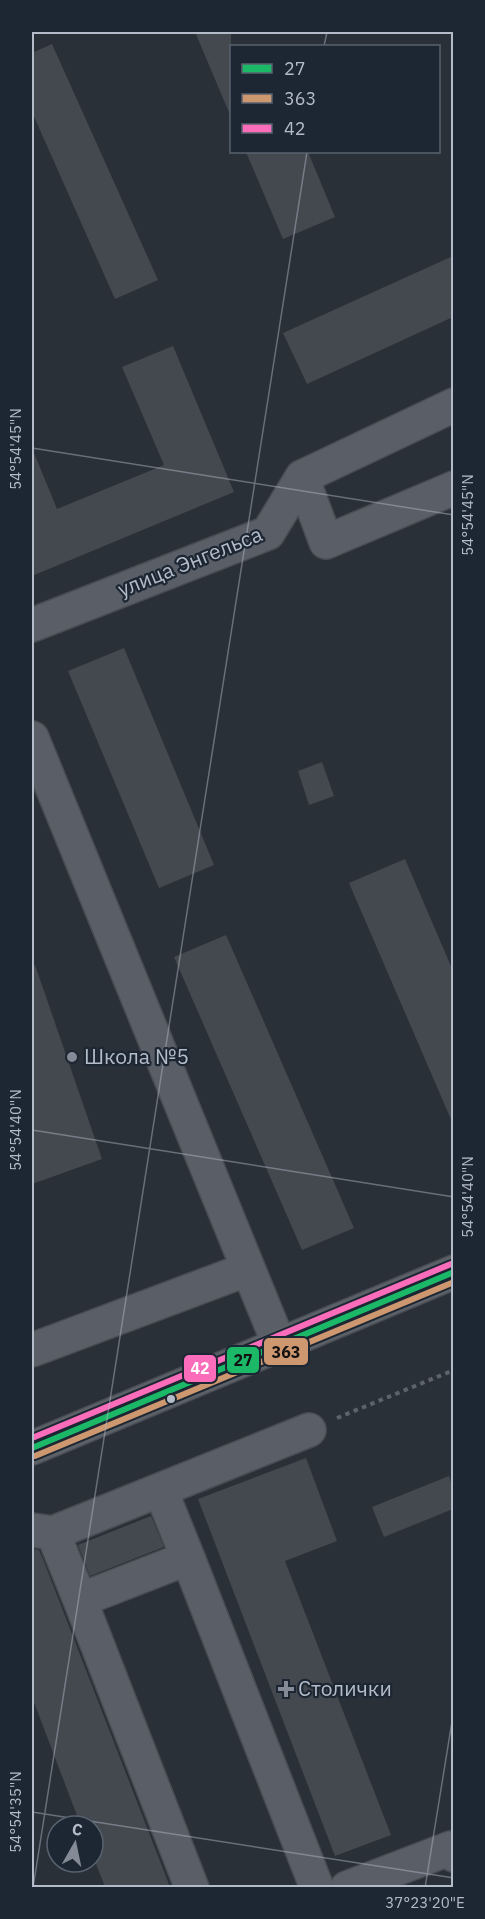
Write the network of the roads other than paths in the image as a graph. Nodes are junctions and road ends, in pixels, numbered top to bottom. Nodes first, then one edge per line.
1 (453, 405) edge
2 (302, 477) junction
3 (453, 488) edge
4 (32, 625) edge
5 (32, 738) edge
6 (248, 1269) junction
7 (453, 1272) edge
8 (279, 1344) junction
9 (32, 1350) edge
10 (309, 1430) road end
11 (32, 1448) edge
12 (161, 1491) junction
13 (42, 1531) edge
14 (188, 1558) junction
15 (80, 1600) junction
16 (453, 1855) edge
17 (192, 1887) edge
18 (317, 1887) edge
19 (347, 1887) edge

1 - 2 street
2 - 3 street
2 - 4 street, улица Энгельса
5 - 6 street
6 - 8 street
6 - 9 street
7 - 8 main road
8 - 11 main road
10 - 12 street
12 - 13 street
12 - 14 street
13 - 15 street
14 - 15 street
14 - 18 street
15 - 17 street
16 - 19 street

